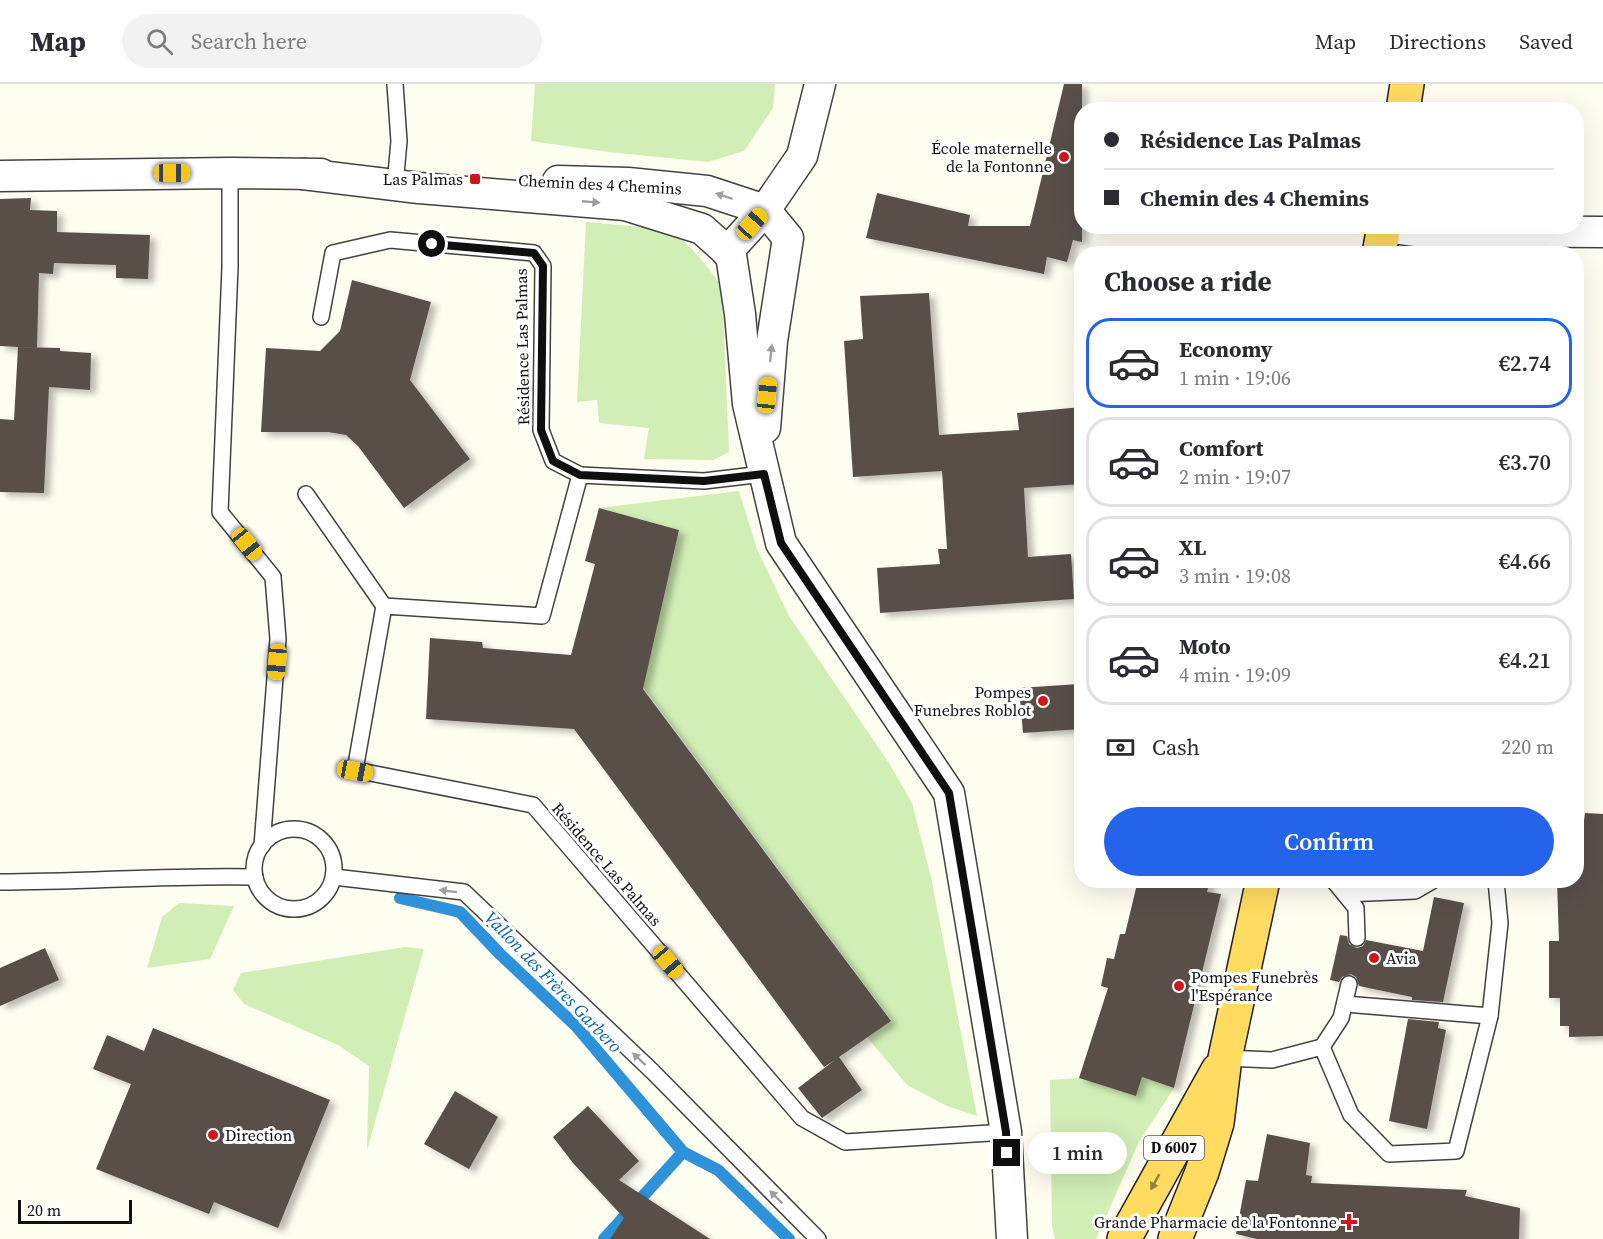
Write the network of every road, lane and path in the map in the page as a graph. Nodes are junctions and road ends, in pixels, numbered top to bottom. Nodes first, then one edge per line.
1 (395, 84) edge
2 (820, 84) edge
3 (1407, 84) edge
4 (1404, 102) edge
5 (230, 172) junction
6 (0, 176) edge
7 (395, 181) junction
8 (765, 210) junction
9 (1584, 232) edge
10 (1603, 232) edge
11 (727, 252) junction
12 (321, 317) dead end
13 (764, 474) junction
14 (580, 475) junction
15 (306, 494) dead end
16 (384, 606) junction
17 (262, 846) junction
18 (255, 877) junction
19 (334, 877) junction
20 (0, 882) edge
21 (1261, 888) edge
22 (1340, 888) edge
23 (1420, 888) edge
24 (1497, 888) edge
25 (1345, 894) junction
26 (1357, 938) dead end
27 (1349, 984) dead end
28 (1345, 1004) junction
29 (1490, 1016) junction
30 (1322, 1047) junction
31 (1225, 1058) junction
32 (1006, 1132) junction
33 (1013, 1238) edge
34 (818, 1239) edge
35 (1124, 1239) edge
36 (1174, 1239) edge

1 - 7 lane
2 - 8 street
3 - 4 main road
5 - 6 street, Chemin des 4 Chemins
5 - 7 street, Chemin des 4 Chemins
5 - 17 lane
8 -> 7 street, Chemin des 4 Chemins
7 -> 11 street, Chemin des 4 Chemins
8 - 11 street
13 -> 8 street
9 - 10 street
11 - 13 street
12 - 14 lane, Résidence Las Palmas
13 - 14 lane, Résidence Las Palmas
13 - 32 street
14 - 16 lane
15 - 16 lane
16 - 32 lane, Résidence Las Palmas
17 - 18 lane
17 - 19 lane
18 - 19 lane
18 - 20 lane
34 -> 19 lane
21 - 31 main road, D 6007
22 - 25 lane
23 - 25 lane
24 - 29 lane
25 - 26 lane
27 - 28 lane
28 - 29 lane
28 - 30 lane
29 - 30 lane
30 - 31 lane
31 -> 35 main road, D 6007
31 - 36 main road, D 6007
32 - 33 street

